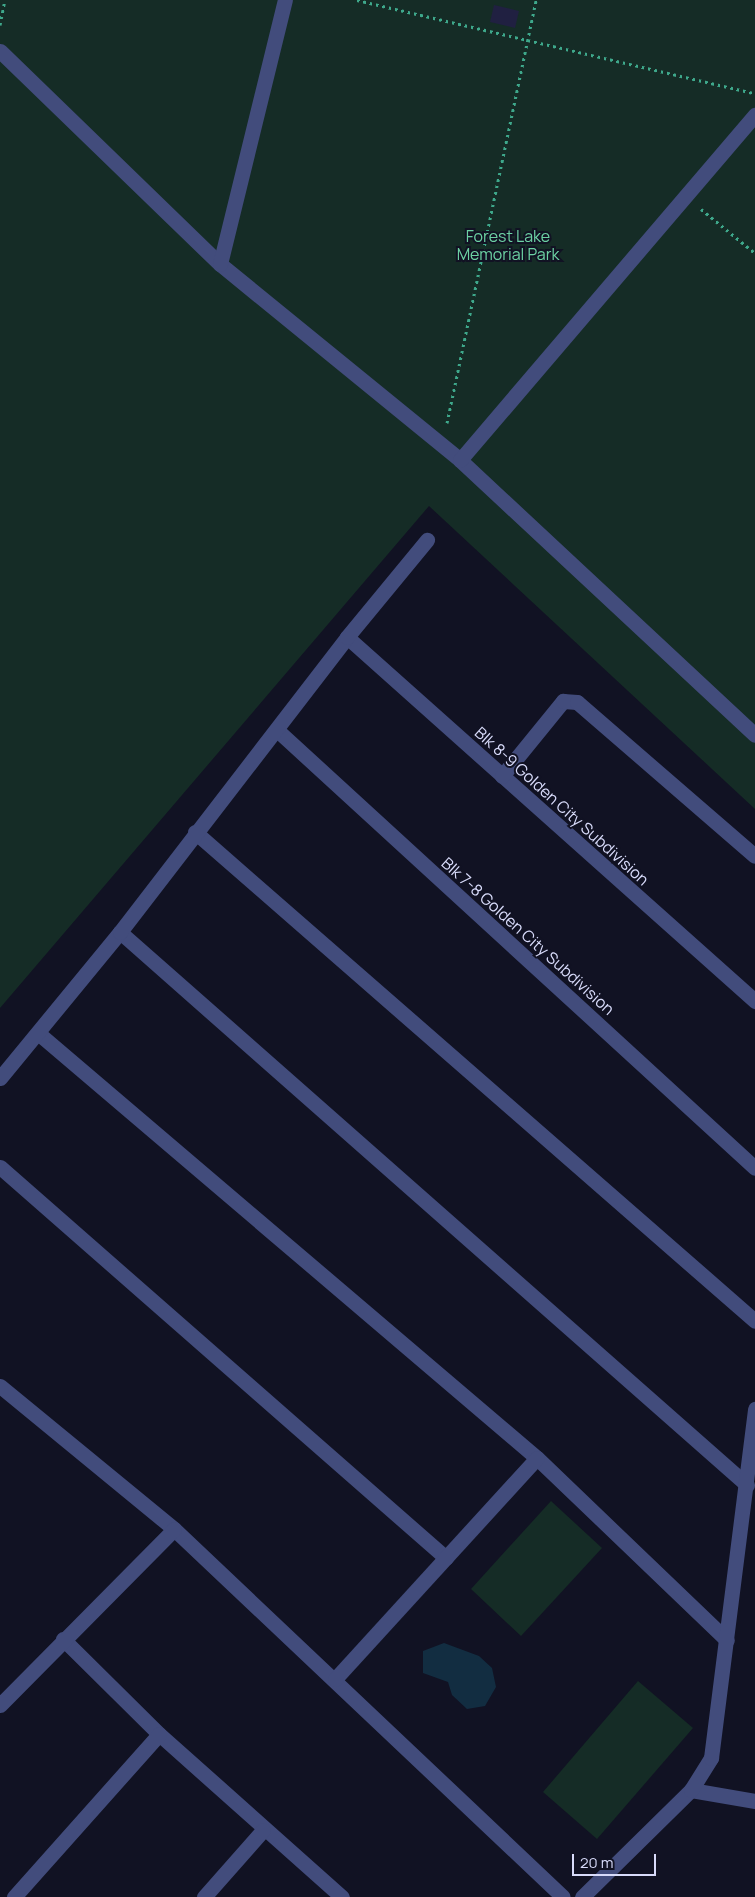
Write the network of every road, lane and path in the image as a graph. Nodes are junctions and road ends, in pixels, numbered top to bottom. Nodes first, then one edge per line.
1 (5, 0) edge
2 (285, 0) edge
3 (357, 0) edge
4 (536, 0) edge
5 (0, 25) edge
6 (527, 40) junction
7 (0, 51) edge
8 (755, 94) edge
9 (755, 115) edge
10 (684, 194) junction
11 (755, 254) edge
12 (220, 264) junction
13 (442, 445) junction
14 (460, 460) junction
15 (427, 540) dead end
16 (347, 637) junction
17 (277, 730) junction
18 (755, 735) edge
19 (502, 776) junction
20 (196, 832) junction
21 (755, 856) edge
22 (120, 932) junction
23 (755, 1001) edge
24 (38, 1033) junction
25 (0, 1078) edge
26 (0, 1167) edge
27 (755, 1168) edge
28 (755, 1321) edge
29 (0, 1386) edge
30 (755, 1409) edge
31 (537, 1458) junction
32 (747, 1485) junction
33 (174, 1530) junction
34 (446, 1558) junction
35 (63, 1639) junction
36 (727, 1640) junction
37 (335, 1679) junction
38 (0, 1705) edge
39 (159, 1734) junction
40 (691, 1790) junction
41 (755, 1801) edge
42 (264, 1830) junction
43 (14, 1897) edge
44 (204, 1897) edge
45 (342, 1897) edge
46 (563, 1897) edge
47 (582, 1897) edge

1 - 5 path
2 - 12 street
3 - 6 path
4 - 6 path
6 - 8 path
6 - 13 path
7 - 12 street
9 - 10 street
10 - 11 path
10 - 14 street
12 - 13 street
13 - 14 street
14 - 18 street
15 - 16 street
16 - 17 street
16 - 19 street, Blk 8-9 Golden City Subdivision
17 - 20 street
17 - 27 street, Blk 7-8 Golden City Subdivision
19 - 21 street
19 - 23 street, Blk 8-9 Golden City Subdivision
20 - 22 street
20 - 28 street
22 - 24 street
22 - 32 street
24 - 25 street
24 - 31 street
26 - 34 street
29 - 33 street
30 - 32 street
31 - 34 street
31 - 36 street
32 - 36 street
33 - 35 street
33 - 37 street
34 - 37 street
35 - 38 street
35 - 39 street
36 - 40 street
37 - 46 street
39 - 42 street
39 - 43 street
40 - 41 street
40 - 47 street
42 - 44 street
42 - 45 street

